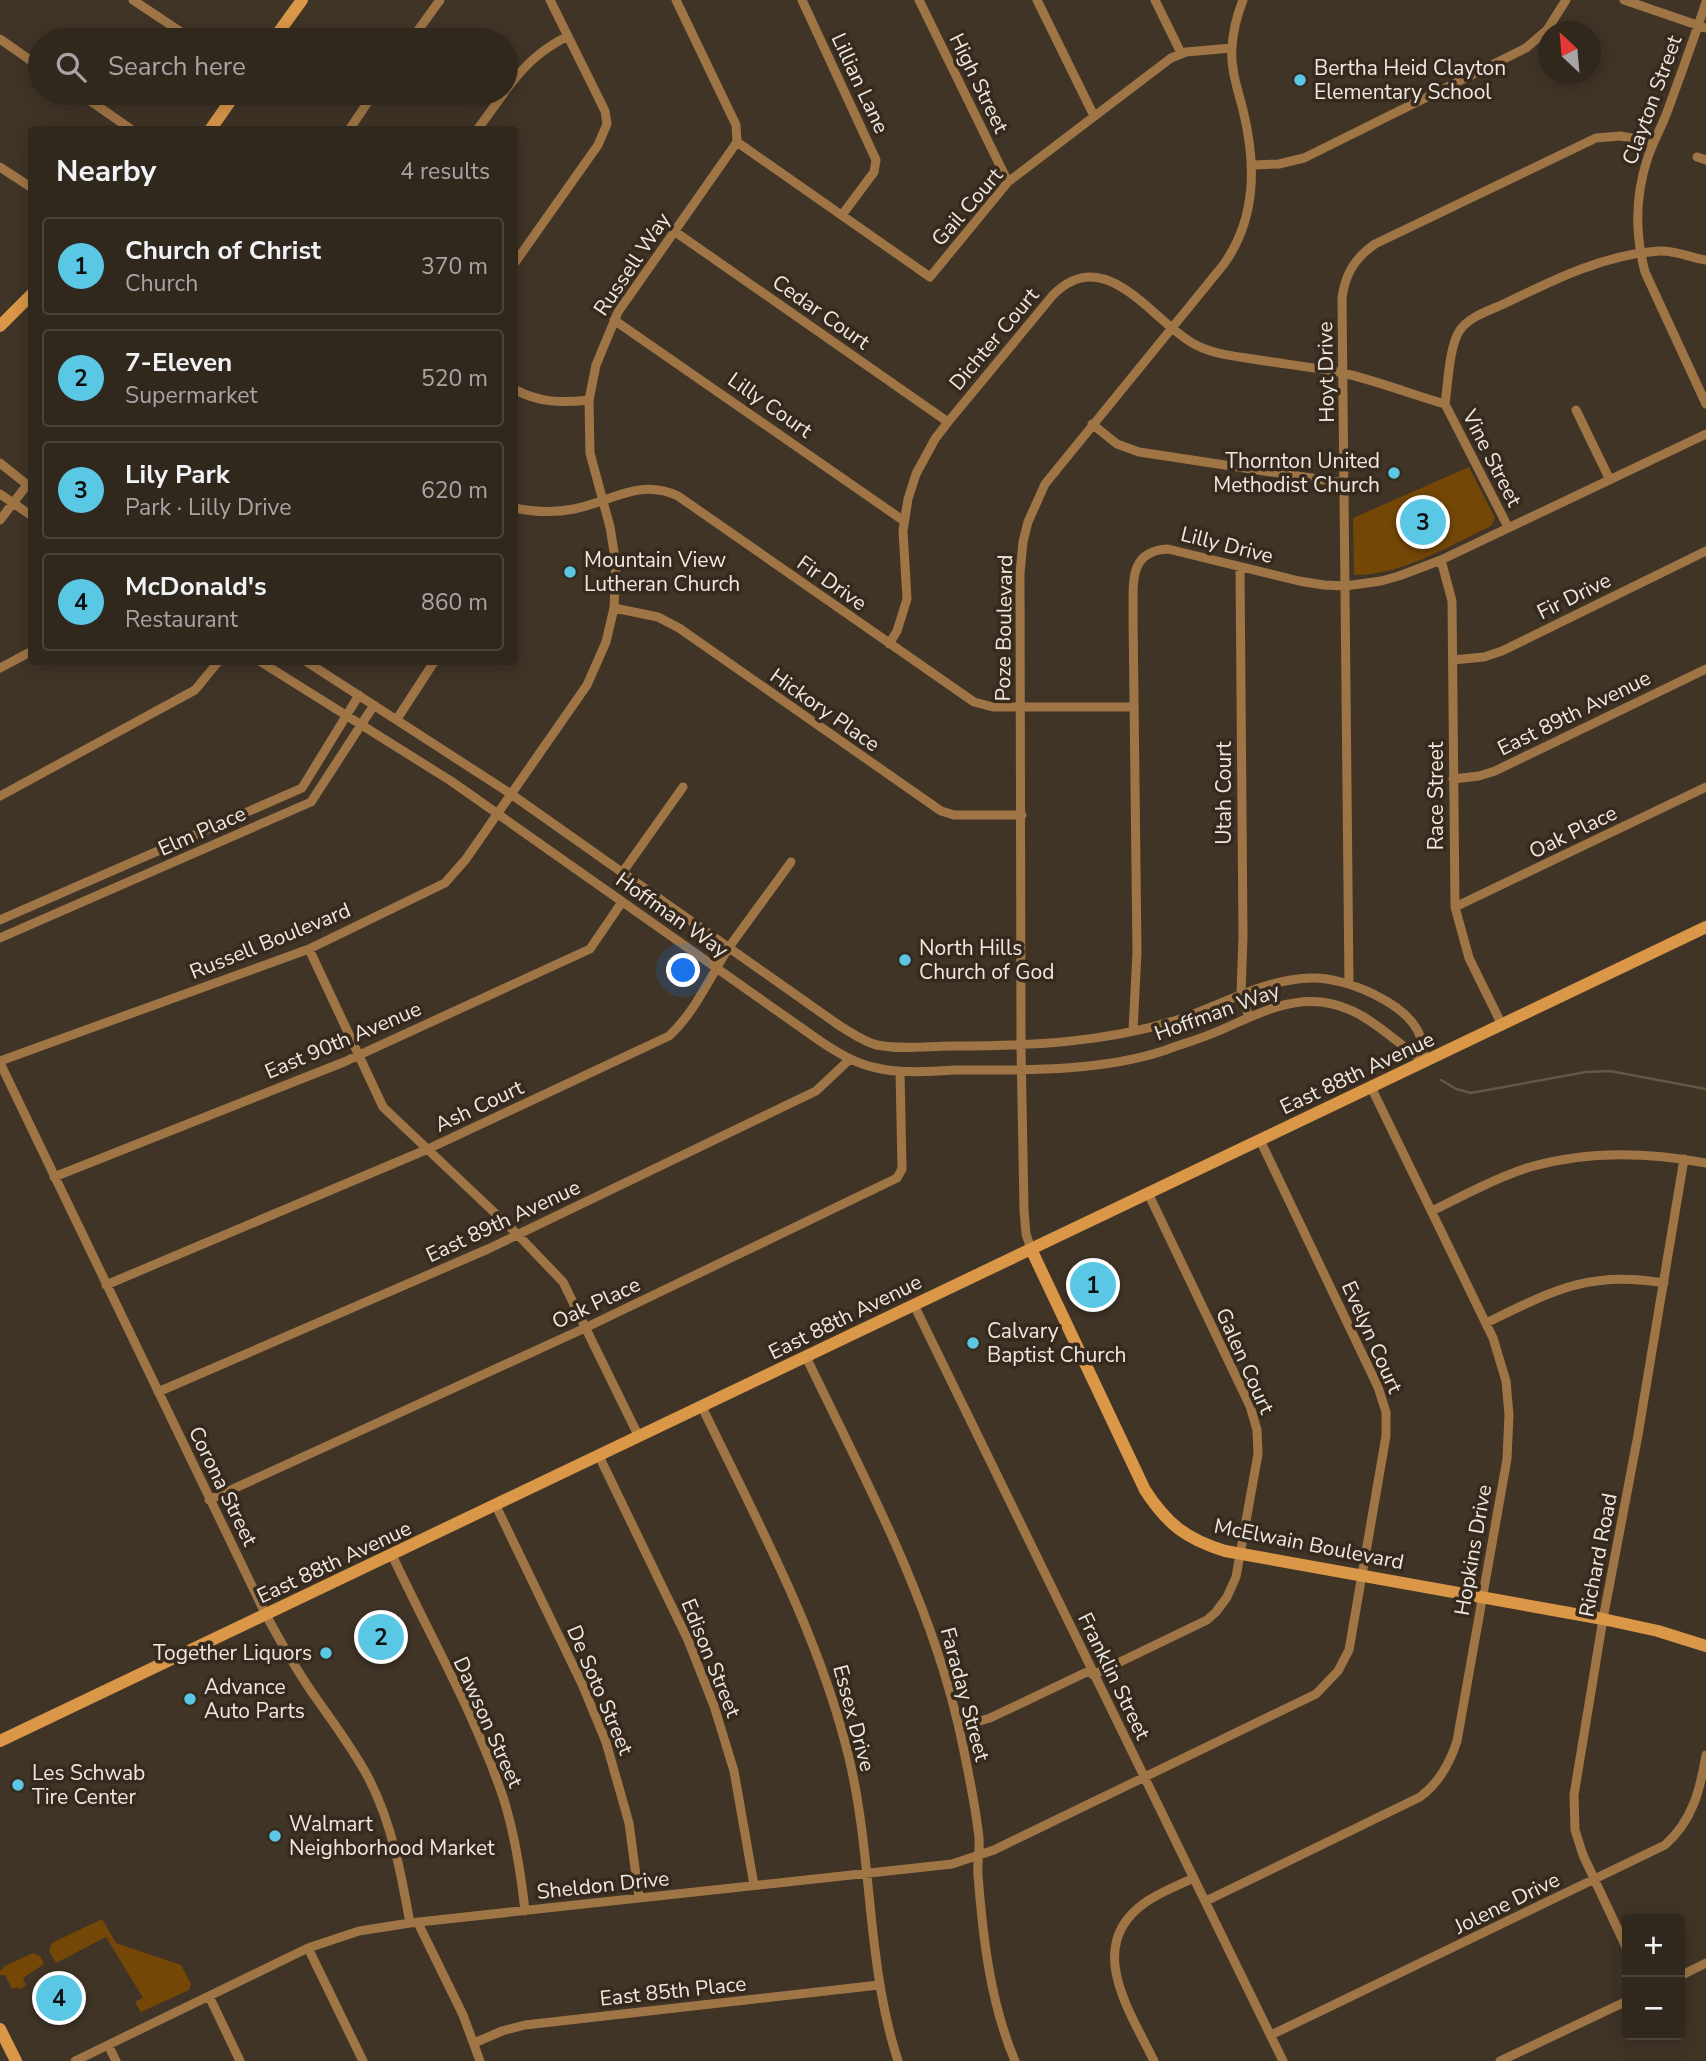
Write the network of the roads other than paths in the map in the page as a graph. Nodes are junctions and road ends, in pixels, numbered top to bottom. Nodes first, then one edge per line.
1 (133, 0) edge
2 (302, 0) edge
3 (440, 0) edge
4 (550, 0) edge
5 (676, 0) edge
6 (802, 0) edge
7 (919, 0) edge
8 (1037, 0) edge
9 (1156, 0) edge
10 (1243, 0) edge
11 (1566, 0) edge
12 (1624, 0) edge
13 (1706, 2) edge
14 (1702, 27) edge
15 (175, 28) edge
16 (282, 28) edge
17 (420, 28) edge
18 (568, 36) junction
19 (0, 39) edge
20 (1232, 48) junction
21 (1181, 53) junction
22 (28, 58) edge
23 (518, 76) edge
24 (96, 105) edge
25 (228, 105) edge
26 (366, 105) edge
27 (495, 105) edge
28 (1094, 116) junction
29 (125, 126) edge
30 (213, 126) edge
31 (352, 126) edge
32 (480, 126) edge
33 (737, 142) junction
34 (1654, 142) junction
35 (1253, 165) junction
36 (0, 167) edge
37 (1007, 182) junction
38 (28, 185) edge
39 (842, 215) junction
40 (674, 231) junction
41 (1640, 253) junction
42 (518, 258) edge
43 (1706, 260) edge
44 (28, 297) edge
45 (3, 319) edge
46 (614, 320) junction
47 (1172, 327) junction
48 (1343, 374) junction
49 (518, 391) edge
50 (589, 400) junction
51 (1445, 404) junction
52 (1706, 404) edge
53 (1576, 410) dead end
54 (948, 422) junction
55 (1092, 424) junction
56 (1706, 434) edge
57 (0, 463) edge
58 (1609, 478) junction
59 (1344, 483) junction
60 (28, 486) edge
61 (28, 488) edge
62 (0, 494) edge
63 (603, 501) junction
64 (12, 504) junction
65 (518, 508) edge
66 (28, 514) edge
67 (0, 520) edge
68 (904, 522) junction
69 (1508, 527) junction
70 (1706, 551) edge
71 (1441, 560) junction
72 (1240, 566) junction
73 (1345, 586) junction
74 (614, 608) junction
75 (889, 645) junction
76 (28, 653) edge
77 (1453, 660) junction
78 (216, 665) edge
79 (266, 665) edge
80 (312, 665) edge
81 (432, 665) edge
82 (0, 668) edge
83 (1706, 669) edge
84 (359, 695) junction
85 (374, 705) junction
86 (1133, 707) junction
87 (1020, 708) junction
88 (347, 715) junction
89 (397, 719) junction
90 (362, 724) junction
91 (1453, 779) junction
92 (683, 787) dead end
93 (1706, 787) edge
94 (511, 794) junction
95 (0, 796) edge
96 (497, 814) junction
97 (1022, 815) junction
98 (791, 862) dead end
99 (622, 873) junction
100 (622, 902) junction
101 (1455, 908) junction
102 (0, 920) edge
103 (1706, 927) edge
104 (0, 938) edge
105 (309, 949) junction
106 (729, 949) junction
107 (718, 969) junction
108 (1349, 983) junction
109 (1241, 993) junction
110 (1249, 1017) junction
111 (1502, 1025) junction
112 (1133, 1031) junction
113 (1021, 1046) junction
114 (358, 1056) junction
115 (850, 1059) junction
116 (0, 1062) edge
117 (1425, 1062) junction
118 (1022, 1069) junction
119 (900, 1071) junction
120 (1371, 1087) junction
121 (1260, 1140) junction
122 (428, 1149) junction
123 (1684, 1159) junction
124 (1706, 1163) edge
125 (54, 1177) junction
126 (1148, 1193) junction
127 (1432, 1211) junction
128 (519, 1235) junction
129 (1031, 1249) junction
130 (1664, 1283) junction
131 (106, 1285) junction
132 (914, 1305) junction
133 (1486, 1323) junction
134 (585, 1328) junction
135 (806, 1357) junction
136 (158, 1392) junction
137 (702, 1407) junction
138 (639, 1437) junction
139 (599, 1456) junction
140 (209, 1500) junction
141 (496, 1506) junction
142 (1240, 1553) junction
143 (392, 1555) junction
144 (1362, 1575) junction
145 (1483, 1597) junction
146 (266, 1615) junction
147 (1603, 1619) junction
148 (1706, 1646) edge
149 (1092, 1672) junction
150 (958, 1727) junction
151 (0, 1741) edge
152 (1706, 1755) edge
153 (1144, 1777) junction
154 (978, 1857) junction
155 (867, 1874) junction
156 (1194, 1878) junction
157 (1594, 1880) junction
158 (754, 1885) junction
159 (639, 1898) junction
160 (1206, 1901) junction
161 (525, 1911) junction
162 (414, 1923) junction
163 (1622, 1939) edge
164 (308, 1948) junction
165 (1706, 1963) edge
166 (1685, 1974) edge
167 (879, 1985) junction
168 (209, 1996) junction
169 (1622, 2003) edge
170 (0, 2029) edge
171 (1271, 2035) junction
172 (474, 2043) junction
173 (108, 2045) junction
174 (16, 2061) edge
175 (75, 2061) edge
176 (116, 2061) edge
177 (240, 2061) edge
178 (362, 2061) edge
179 (480, 2061) edge
180 (898, 2061) edge
181 (1015, 2061) edge
182 (1154, 2061) edge
183 (1283, 2061) edge
184 (1500, 2061) edge

1 - 15 street
2 - 16 main road
3 - 17 street
4 - 18 street
5 - 33 street
6 - 39 street, Lillian Lane
7 - 37 street, High Street
8 - 28 street
9 - 21 street
10 - 20 street, Poze Boulevard
11 - 35 street
12 - 14 street
13 - 14 street, Clayton Street
14 - 34 street, Clayton Street
18 - 23 street
18 - 42 street
19 - 22 street
20 - 21 street
20 - 35 street, Poze Boulevard
21 - 28 street, Gail Court
24 - 29 street
25 - 30 main road
26 - 31 street
27 - 32 street
28 - 37 street, Gail Court
33 - 39 street, Gail Court
33 - 40 street, Russell Way
34 - 41 street, Clayton Street
34 - 48 street, Hoyt Drive
35 - 47 street, Poze Boulevard
36 - 38 street
37 - 39 street, Gail Court
40 - 46 street, Russell Way
40 - 54 street, Cedar Court
41 - 43 street
41 - 51 street
41 - 52 street, Clayton Street
44 - 45 main road
46 - 50 street, Russell Way
46 - 68 street, Lilly Court
47 - 48 street, Dichter Court
47 - 54 street, Dichter Court
47 - 55 street, Poze Boulevard
48 - 51 street, Dichter Court
48 - 59 street, Hoyt Drive
49 - 50 street
50 - 63 street, Russell Way
51 - 69 street, Vine Street
53 - 58 street
54 - 68 street, Dichter Court
55 - 59 street
55 - 87 street, Poze Boulevard
56 - 58 street, Lilly Drive
57 - 60 street
58 - 69 street, Lilly Drive
59 - 73 street, Hoyt Drive
61 - 64 street
62 - 64 street
63 - 65 street, Fir Drive
63 - 74 street, Russell Way
63 - 75 street, Fir Drive
64 - 66 street
64 - 67 street
68 - 75 street, Dichter Court
69 - 71 street, Lilly Drive
70 - 77 street, Fir Drive
71 - 73 street, Lilly Drive
71 - 77 street, Race Street
72 - 73 street, Lilly Drive
72 - 86 street, Lilly Drive
72 - 109 street, Utah Court
73 - 108 street, Hoyt Drive
74 - 94 street, Russell Way
74 - 97 street, Hickory Place
75 - 87 street, Fir Drive
76 - 82 street
77 - 91 street, Race Street
78 - 95 street
79 - 88 street, Hoffman Way
80 - 84 street, Hoffman Way
81 - 89 street
83 - 91 street, East 89th Avenue
84 - 85 street, Hoffman Way
84 - 88 street, Elm Place
85 - 89 street, Hoffman Way
85 - 90 street, Elm Place
86 - 87 street, Fir Drive
86 - 112 street, Lilly Drive
87 - 97 street, Poze Boulevard
88 - 90 street, Hoffman Way
88 - 102 street, Elm Place
89 - 94 street, Hoffman Way
90 - 96 street, Hoffman Way
90 - 104 street, Elm Place
91 - 101 street, Race Street
92 - 99 street
93 - 101 street, Oak Place
94 - 96 street, Russell Boulevard
94 - 99 street, Hoffman Way
96 - 100 street, Hoffman Way
96 - 105 street, Russell Boulevard
97 - 113 street, Poze Boulevard
98 - 106 street, Ash Court
99 - 106 street, Hoffman Way
100 - 107 street, Hoffman Way
100 - 114 street, East 90th Avenue
101 - 111 street, Race Street
103 - 111 main road, East 88th Avenue
105 - 114 street
105 - 116 street, Russell Boulevard
106 - 107 street, Ash Court
106 - 113 street, Hoffman Way
107 - 115 street, Hoffman Way
107 - 122 street, Ash Court
108 - 109 street, Hoffman Way
108 - 117 street, Hoffman Way
109 - 110 street, Utah Court
109 - 112 street, Hoffman Way
110 - 117 street, Hoffman Way
110 - 118 street, Hoffman Way
111 - 117 main road, East 88th Avenue
112 - 113 street, Hoffman Way
113 - 118 street, Poze Boulevard
114 - 122 street
114 - 125 street, East 90th Avenue
115 - 119 street, Hoffman Way
115 - 128 street, East 89th Avenue
116 - 125 street, Corona Street
117 - 120 main road, East 88th Avenue
118 - 119 street, Hoffman Way
118 - 129 street, Poze Boulevard
119 - 134 street, Oak Place
120 - 121 main road, East 88th Avenue
120 - 127 street, Hopkins Drive
121 - 126 main road, East 88th Avenue
121 - 144 street, Evelyn Court
122 - 128 street
122 - 131 street, Ash Court
123 - 124 street
123 - 127 street
123 - 130 street, Richard Road
125 - 131 street, Corona Street
126 - 129 main road, East 88th Avenue
126 - 142 street, Galen Court
127 - 133 street, Hopkins Drive
128 - 134 street
128 - 136 street, East 89th Avenue
129 - 132 main road, East 88th Avenue
129 - 142 main road, McElwain Boulevard
130 - 133 street
130 - 147 street, Richard Road
131 - 136 street, Corona Street
132 - 135 main road, East 88th Avenue
132 - 149 street, Franklin Street
133 - 145 street, Hopkins Drive
134 - 138 street
134 - 140 street, Oak Place
135 - 137 main road, East 88th Avenue
135 - 150 street, Faraday Street
136 - 140 street, Corona Street
137 - 138 main road, East 88th Avenue
137 - 155 street, Essex Drive
138 - 139 main road, East 88th Avenue
139 - 141 main road, East 88th Avenue
139 - 158 street, Edison Street
140 - 146 street, Corona Street
141 - 143 main road, East 88th Avenue
141 - 159 street, De Soto Street
142 - 144 main road, McElwain Boulevard
142 - 149 street, Galen Court
143 - 146 main road, East 88th Avenue
143 - 161 street, Dawson Street
144 - 145 main road, McElwain Boulevard
144 - 153 street, Evelyn Court
145 - 147 main road, McElwain Boulevard
145 - 160 street, Hopkins Drive
146 - 151 main road, East 88th Avenue
146 - 162 street, Corona Street
147 - 148 main road, McElwain Boulevard
147 - 157 street, Richard Road
149 - 150 street, Galen Court
149 - 153 street, Franklin Street
150 - 154 street, Faraday Street
152 - 157 street, Jolene Drive
153 - 154 street, Sheldon Drive
153 - 156 street, Franklin Street
154 - 155 street, Sheldon Drive
154 - 181 street, Faraday Street
155 - 158 street, Sheldon Drive
155 - 167 street, Essex Drive
156 - 160 street, Franklin Street
156 - 182 street
157 - 163 street, Richard Road
157 - 171 street, Jolene Drive
158 - 159 street, Sheldon Drive
159 - 161 street, Sheldon Drive
160 - 171 street, Franklin Street
161 - 162 street, Sheldon Drive
162 - 164 street, Sheldon Drive
162 - 172 street, Corona Street
164 - 168 street, Sheldon Drive
164 - 178 street
165 - 166 street
167 - 172 street, East 85th Place
167 - 180 street, Essex Drive
168 - 173 street, Sheldon Drive
168 - 177 street
169 - 184 street
170 - 174 main road
171 - 183 street, Franklin Street
172 - 179 street, Corona Street
173 - 175 street, Sheldon Drive
173 - 176 street

